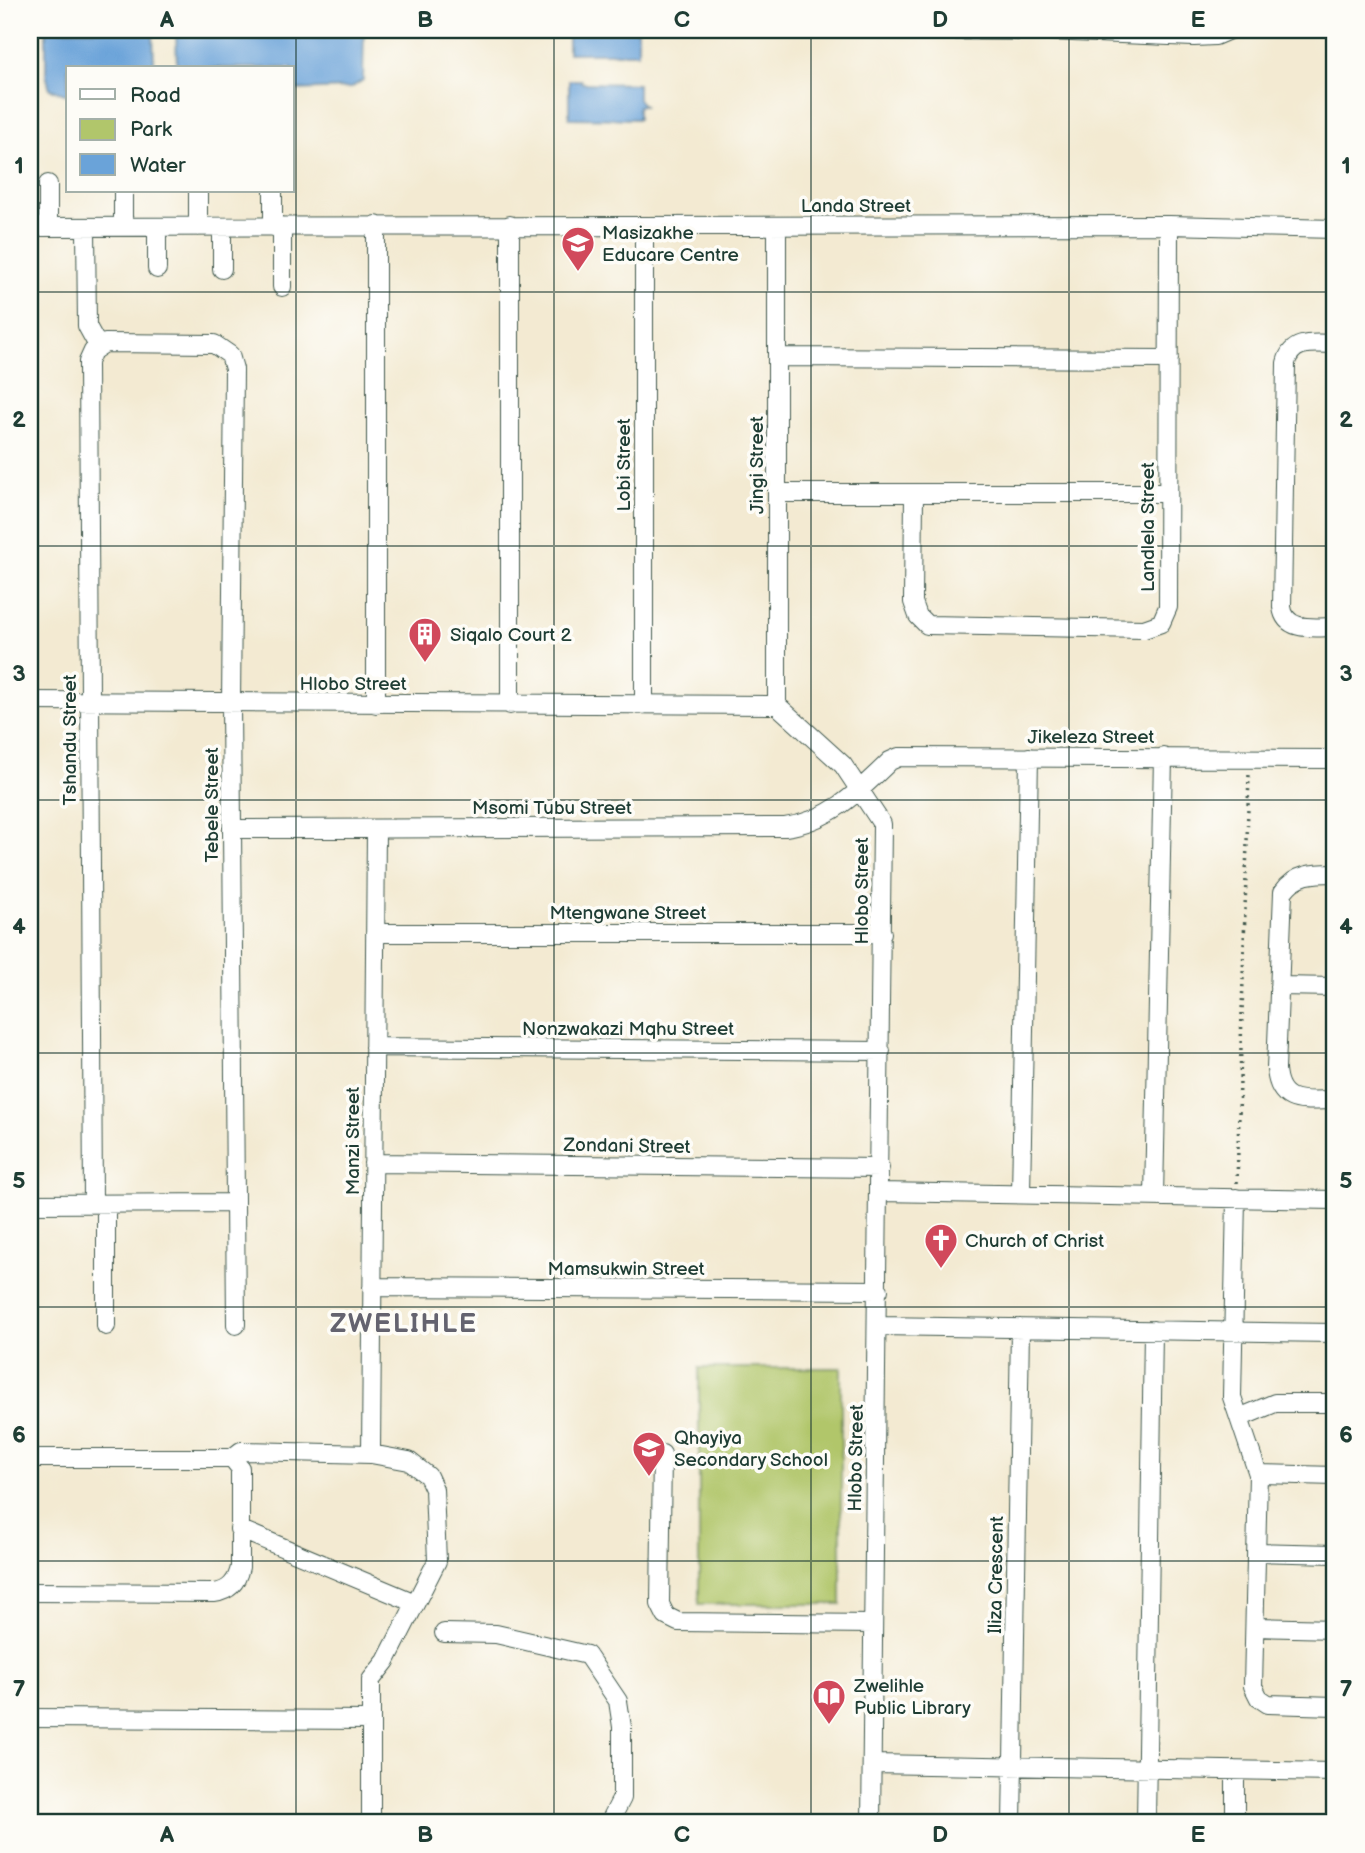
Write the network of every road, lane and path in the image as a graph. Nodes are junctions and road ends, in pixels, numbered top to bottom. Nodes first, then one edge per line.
1 (909, 30) edge
2 (1229, 30) edge
3 (48, 184) dead end
4 (123, 192) edge
5 (198, 192) edge
6 (273, 192) edge
7 (376, 225) junction
8 (510, 225) junction
9 (1169, 225) junction
10 (644, 226) junction
11 (777, 226) junction
12 (39, 227) edge
13 (86, 227) junction
14 (123, 227) junction
15 (157, 227) junction
16 (198, 227) junction
17 (222, 227) junction
18 (277, 228) junction
19 (1335, 229) edge
20 (157, 269) dead end
21 (222, 269) dead end
22 (282, 287) dead end
23 (1335, 344) edge
24 (98, 346) junction
25 (778, 358) junction
26 (1169, 359) junction
27 (777, 493) junction
28 (1168, 493) junction
29 (914, 494) junction
30 (1335, 627) edge
31 (30, 701) edge
32 (90, 702) junction
33 (232, 704) junction
34 (376, 704) junction
35 (510, 705) junction
36 (644, 705) junction
37 (778, 705) junction
38 (1029, 757) junction
39 (1163, 757) junction
40 (1249, 758) junction
41 (1335, 758) edge
42 (860, 789) junction
43 (376, 828) junction
44 (232, 829) junction
45 (1335, 873) edge
46 (375, 933) junction
47 (882, 933) junction
48 (1279, 986) junction
49 (1335, 987) edge
50 (374, 1047) junction
51 (881, 1051) junction
52 (1335, 1100) edge
53 (373, 1163) junction
54 (880, 1168) junction
55 (879, 1192) junction
56 (1021, 1194) junction
57 (1154, 1197) junction
58 (1237, 1198) junction
59 (1335, 1200) edge
60 (99, 1203) junction
61 (235, 1203) junction
62 (30, 1204) edge
63 (372, 1287) junction
64 (878, 1290) junction
65 (236, 1325) dead end
66 (106, 1326) dead end
67 (878, 1326) junction
68 (1020, 1328) junction
69 (1153, 1330) junction
70 (1231, 1331) junction
71 (1335, 1333) edge
72 (1335, 1403) edge
73 (1239, 1418) junction
74 (371, 1454) junction
75 (662, 1454) dead end
76 (30, 1458) edge
77 (232, 1458) junction
78 (1258, 1474) junction
79 (1335, 1476) edge
80 (239, 1530) junction
81 (1256, 1552) junction
82 (1335, 1554) edge
83 (30, 1592) edge
84 (415, 1603) junction
85 (873, 1623) junction
86 (1255, 1627) junction
87 (1335, 1629) edge
88 (444, 1633) dead end
89 (1335, 1706) edge
90 (30, 1718) edge
91 (371, 1720) junction
92 (872, 1764) junction
93 (1013, 1766) junction
94 (1147, 1769) junction
95 (1235, 1770) junction
96 (1335, 1772) edge
97 (371, 1823) edge
98 (609, 1823) edge
99 (871, 1823) edge
100 (1012, 1823) edge
101 (1146, 1823) edge
102 (1236, 1823) edge

1 - 2 street
3 - 12 street
4 - 14 street
5 - 16 street
6 - 18 street
7 - 8 street, Landa Street
7 - 18 street, Landa Street
7 - 34 street
8 - 10 street, Landa Street
8 - 35 street
9 - 11 street, Landa Street
9 - 19 street, Landa Street
9 - 26 street, Landlela Street
10 - 11 street, Landa Street
10 - 36 street, Lobi Street
11 - 25 street, Jingi Street
12 - 13 street, Landa Street
13 - 14 street, Landa Street
13 - 24 street
14 - 15 street, Landa Street
15 - 16 street, Landa Street
15 - 20 street
16 - 17 street, Landa Street
17 - 18 street, Landa Street
17 - 21 street
18 - 22 street
23 - 30 street
24 - 32 street, Tshandu Street
24 - 33 street, Tebele Street
25 - 26 street
25 - 27 street, Jingi Street
26 - 28 street, Landlela Street
27 - 29 street
27 - 37 street, Jingi Street
28 - 29 street
28 - 29 street, Landlela Street
31 - 32 street, Hlobo Street
32 - 33 street, Hlobo Street
32 - 60 street, Tshandu Street
33 - 34 street, Hlobo Street
33 - 44 street, Tebele Street
34 - 35 street, Hlobo Street
35 - 36 street, Hlobo Street
36 - 37 street, Hlobo Street
37 - 42 street, Hlobo Street
38 - 39 street, Jikeleza Street
38 - 42 street, Jikeleza Street
38 - 56 street
39 - 40 street, Jikeleza Street
39 - 57 street
40 - 41 street, Jikeleza Street
40 - 58 path
42 - 43 street, Msomi Tubu Street
42 - 47 street, Hlobo Street
43 - 44 street, Msomi Tubu Street
43 - 46 street, Manzi Street
44 - 61 street, Tebele Street
45 - 48 street
46 - 47 street, Mtengwane Street
46 - 50 street, Manzi Street
47 - 51 street, Hlobo Street
48 - 49 street
48 - 52 street
50 - 51 street, Nonzwakazi Mqhu Street
50 - 53 street, Manzi Street
51 - 54 street, Hlobo Street
53 - 54 street, Zondani Street
53 - 63 street, Manzi Street
54 - 55 street, Hlobo Street
55 - 56 street
55 - 64 street, Hlobo Street
56 - 57 street
57 - 58 street
58 - 59 street
58 - 70 street
60 - 61 street
60 - 62 street
60 - 66 street, Tshandu Street
61 - 65 street, Tebele Street
63 - 64 street, Mamsukwin Street
63 - 74 street, Manzi Street
64 - 67 street, Hlobo Street
67 - 68 street
67 - 85 street, Hlobo Street
68 - 69 street
68 - 93 street, Iliza Crescent
69 - 70 street
69 - 94 street
70 - 71 street
70 - 73 street
72 - 73 street
73 - 78 street
74 - 77 street
74 - 84 street
75 - 85 street
76 - 77 street
77 - 80 street
78 - 79 street
78 - 81 street
80 - 83 street
80 - 84 street
81 - 82 street
81 - 86 street
84 - 91 street
85 - 92 street, Hlobo Street
86 - 87 street
86 - 89 street
88 - 98 street
90 - 91 street
91 - 97 street
92 - 93 street
92 - 99 street, Hlobo Street
93 - 94 street
93 - 100 street, Iliza Crescent
94 - 95 street
94 - 101 street
95 - 96 street
95 - 102 street

